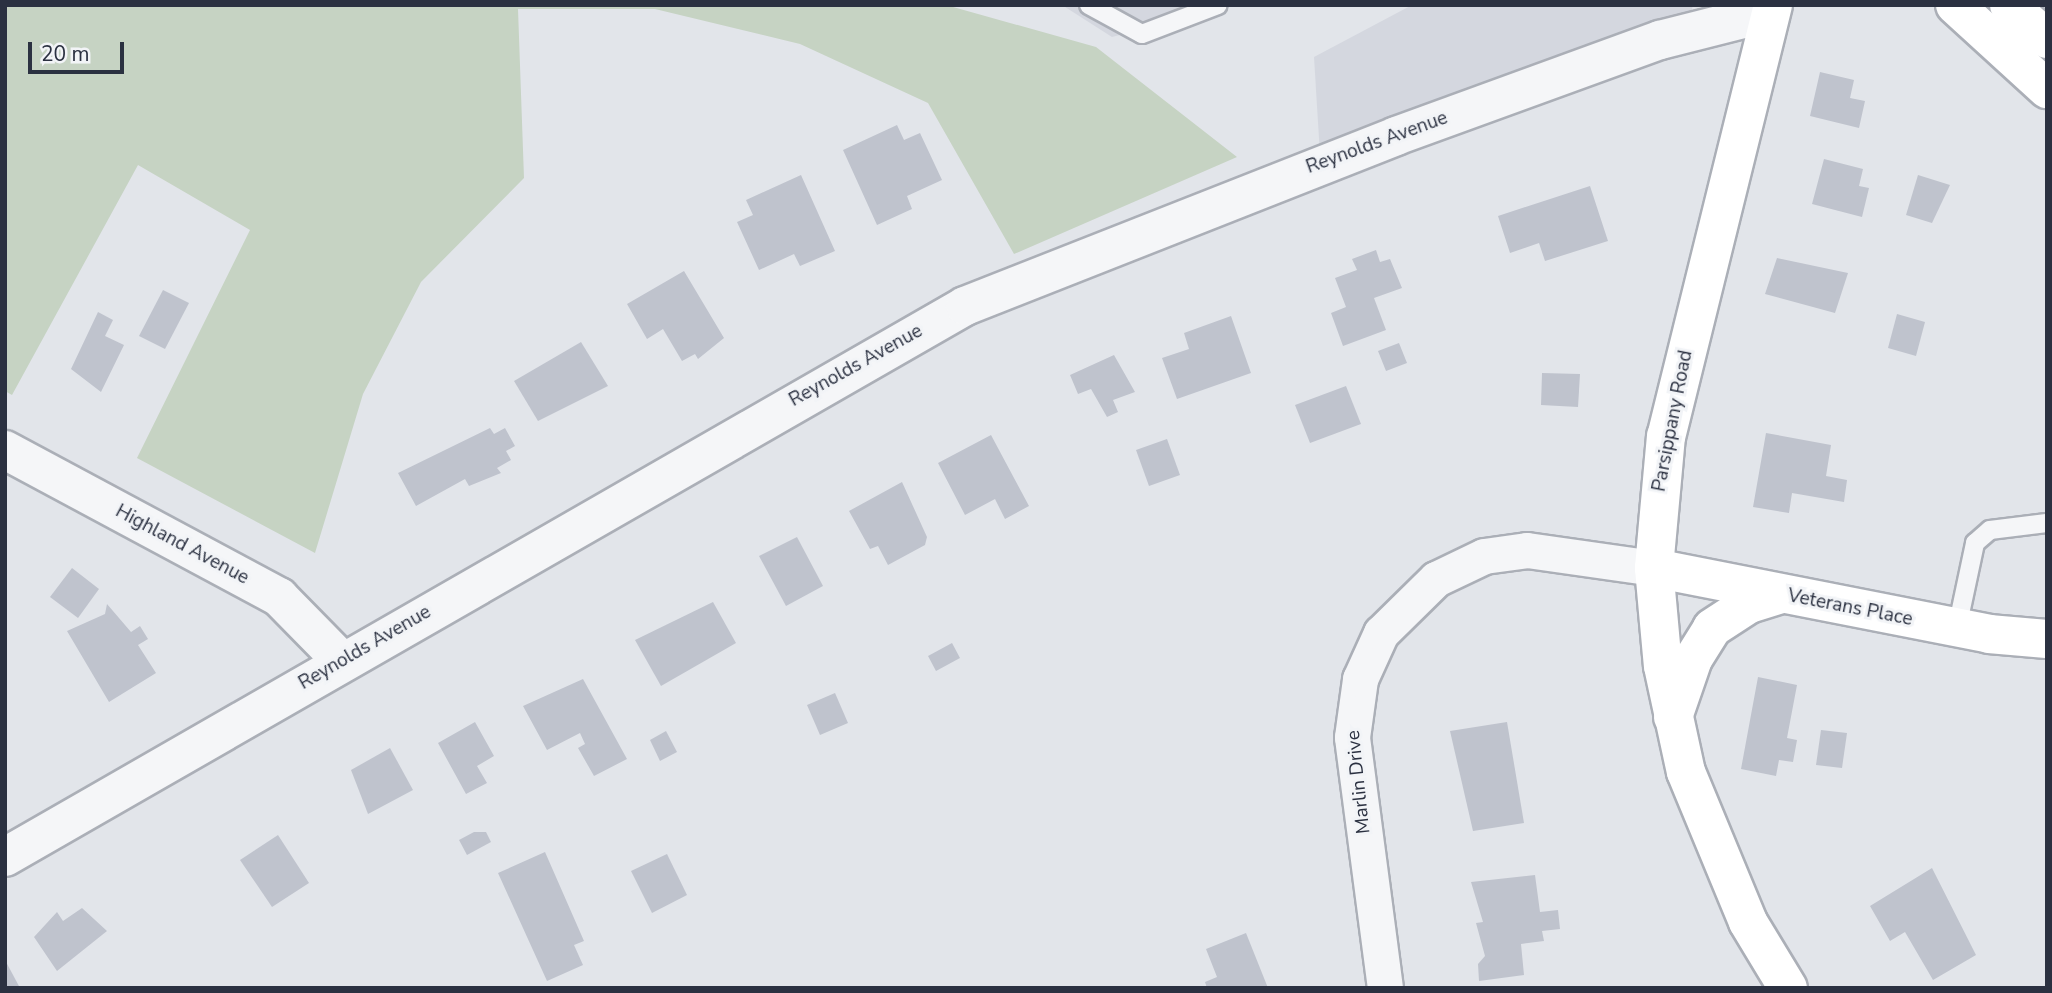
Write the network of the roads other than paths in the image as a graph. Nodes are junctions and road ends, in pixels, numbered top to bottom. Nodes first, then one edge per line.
1 (1089, 5) edge
2 (1218, 5) edge
3 (1955, 5) edge
4 (2009, 5) edge
5 (1772, 8) edge
6 (2047, 39) edge
7 (2047, 89) edge
8 (5, 450) edge
9 (2047, 523) edge
10 (1654, 568) junction
11 (1779, 595) junction
12 (1957, 628) junction
13 (2047, 639) edge
14 (342, 661) junction
15 (1673, 717) junction
16 (5, 857) edge
17 (1385, 988) edge
18 (1788, 988) edge

1 - 2 lane
3 - 7 main road
4 - 6 main road
5 - 10 main road, Parsippany Road
5 - 14 street, Reynolds Avenue
8 - 14 street, Highland Avenue
9 - 12 lane
10 - 11 main road, Veterans Place
10 - 15 main road, Parsippany Road
10 - 17 street, Marlin Drive
11 - 12 main road, Veterans Place
11 - 15 main road
12 - 13 main road, Veterans Place
14 - 16 street, Reynolds Avenue
15 - 18 main road, Parsippany Road

